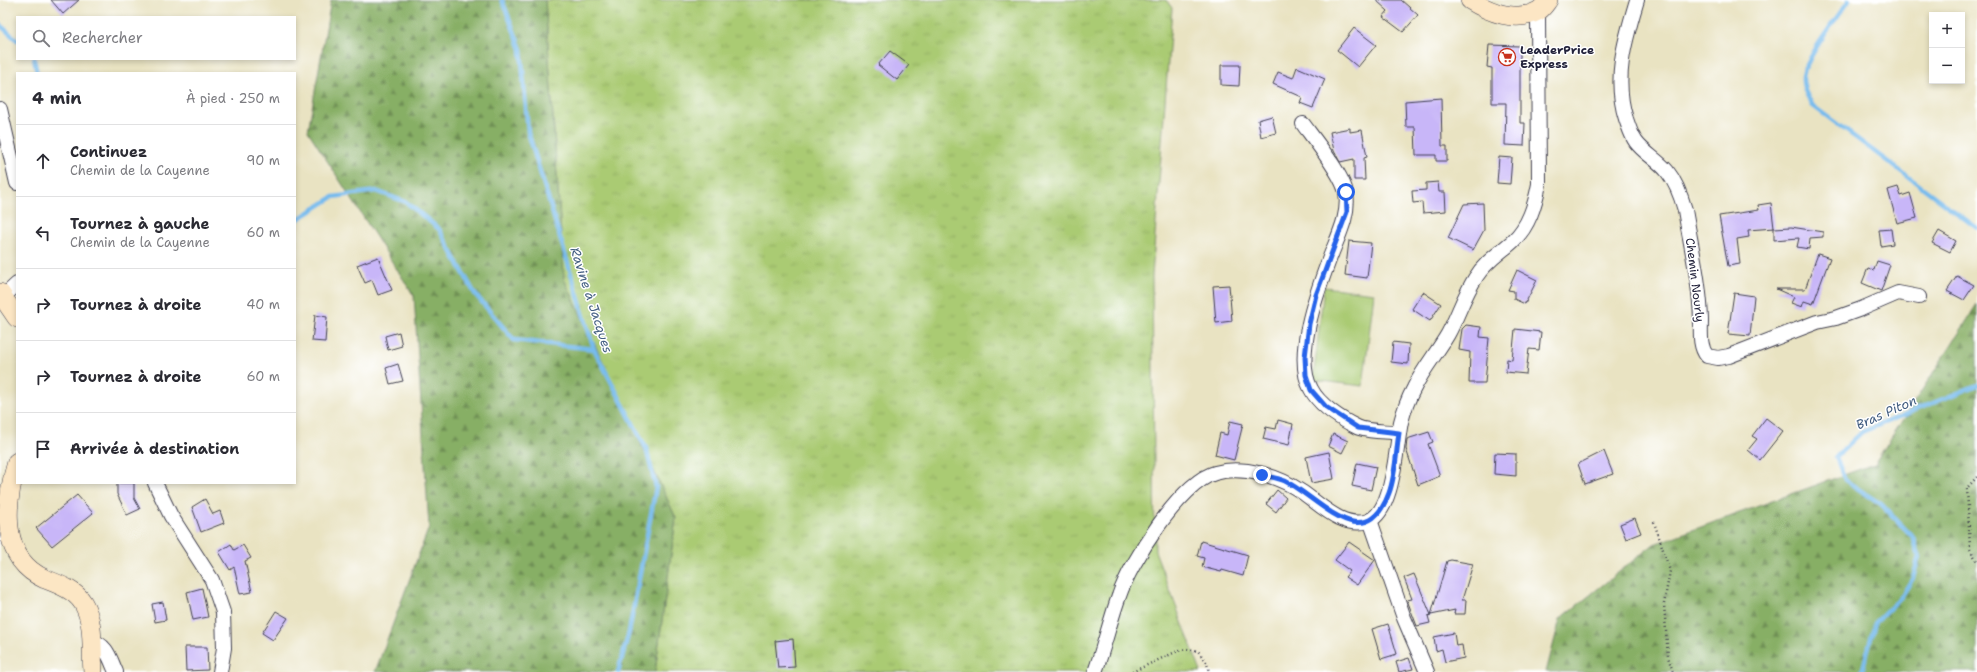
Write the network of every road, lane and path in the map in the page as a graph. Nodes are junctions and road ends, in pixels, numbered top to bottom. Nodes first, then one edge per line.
1 (1470, 0) edge
2 (1637, 0) edge
3 (1543, 6) edge
4 (0, 109) edge
5 (1303, 124) dead end
6 (16, 179) edge
7 (16, 285) edge
8 (2, 295) edge
9 (1919, 298) dead end
10 (16, 316) edge
11 (1399, 433) junction
12 (16, 466) edge
13 (1977, 477) edge
14 (155, 484) edge
15 (1370, 520) junction
16 (1654, 522) dead end
17 (1977, 560) edge
18 (92, 641) junction
19 (93, 672) edge
20 (116, 672) edge
21 (220, 672) edge
22 (1095, 672) edge
23 (1132, 672) edge
24 (1209, 672) edge
25 (1427, 672) edge
26 (1672, 672) edge

1 - 3 street
2 - 9 street, Chemin Nourly
3 - 11 street
4 - 6 street
5 - 11 street
7 - 8 street
8 - 10 street
11 - 15 street
12 - 18 street
13 - 17 path
14 - 21 street
15 - 22 street
15 - 25 street
16 - 26 path
18 - 19 street
18 - 20 street
23 - 24 path

